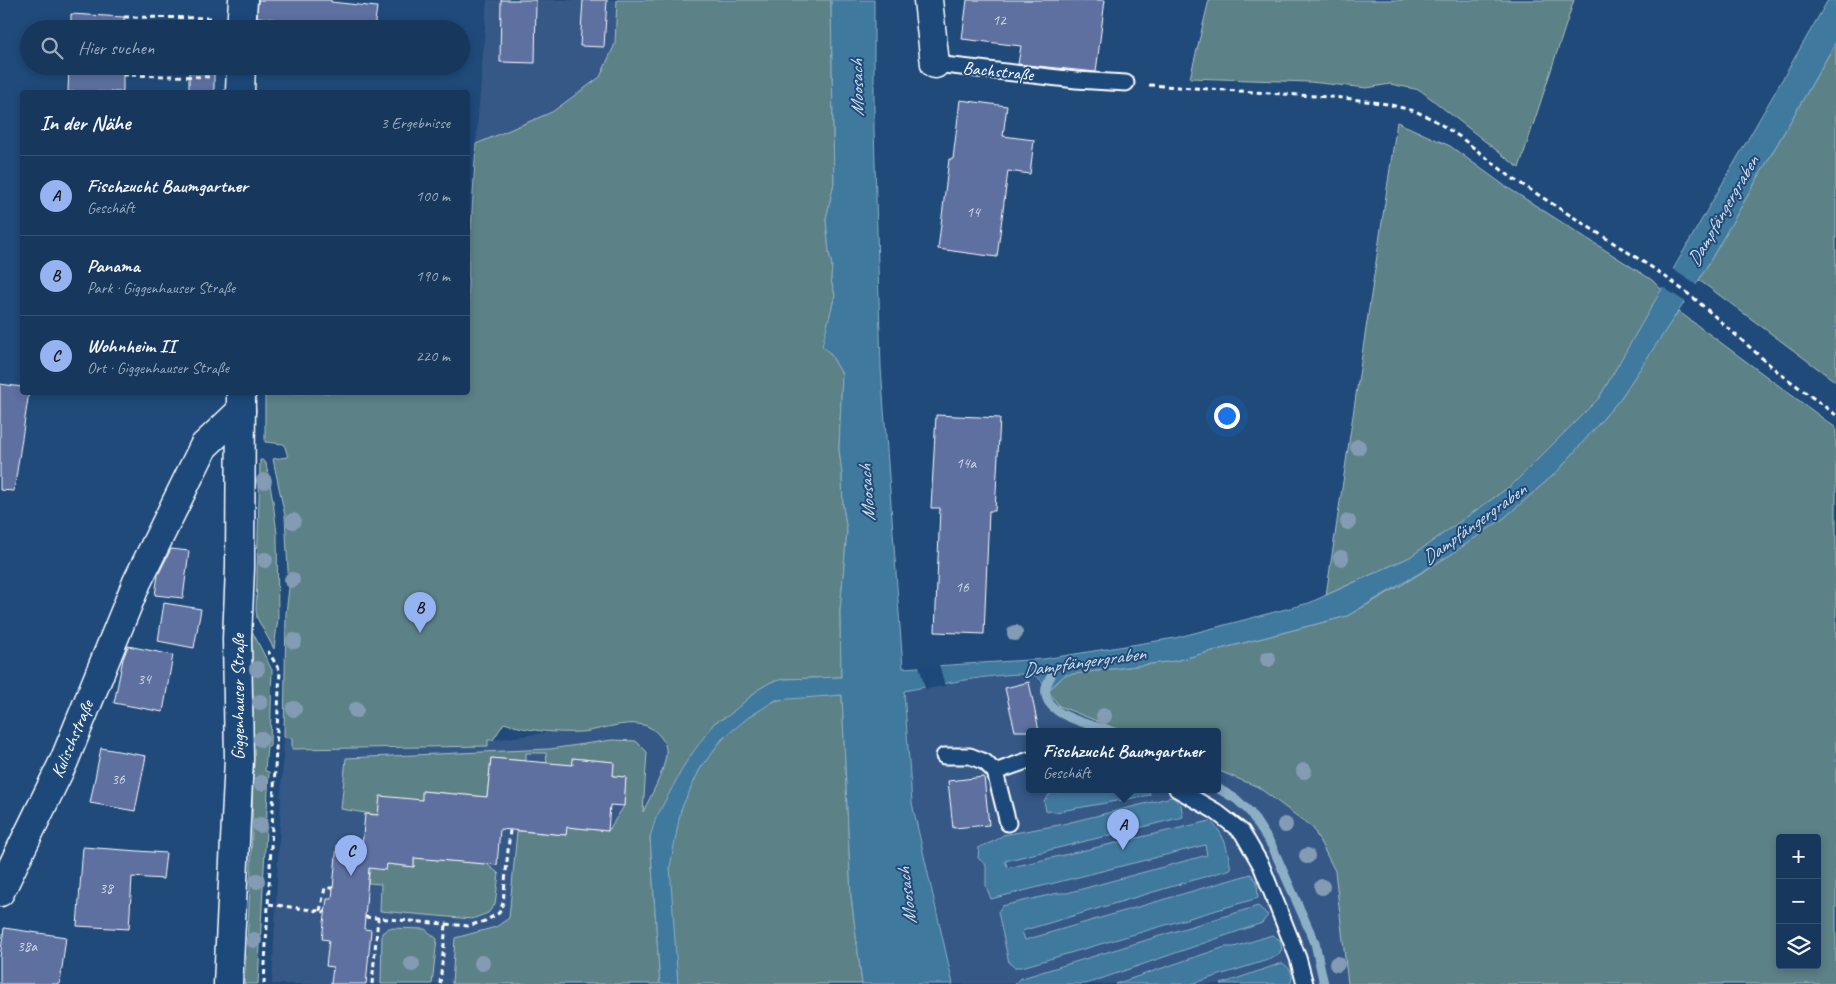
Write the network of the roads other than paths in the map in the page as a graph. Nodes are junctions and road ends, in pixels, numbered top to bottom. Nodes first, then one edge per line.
1 (243, 0) edge
2 (928, 0) edge
3 (233, 20) edge
4 (935, 64) joint
5 (1126, 83) road end
6 (241, 402) edge
7 (137, 582) joint
8 (944, 756) dead end
9 (1026, 761) edge
10 (995, 772) junction
11 (1184, 793) edge
12 (1008, 823) dead end
13 (0, 892) edge
14 (228, 984) edge
15 (1306, 984) edge

1 - 3 street
2 - 4 street, Bachstraße
4 - 5 lane, Bachstraße
6 - 7 street, Giggenhauser Straße
6 - 14 street, Giggenhauser Straße
7 - 13 street, Kulischstraße
8 - 10 lane
9 - 10 lane
10 - 12 lane
11 - 15 lane

